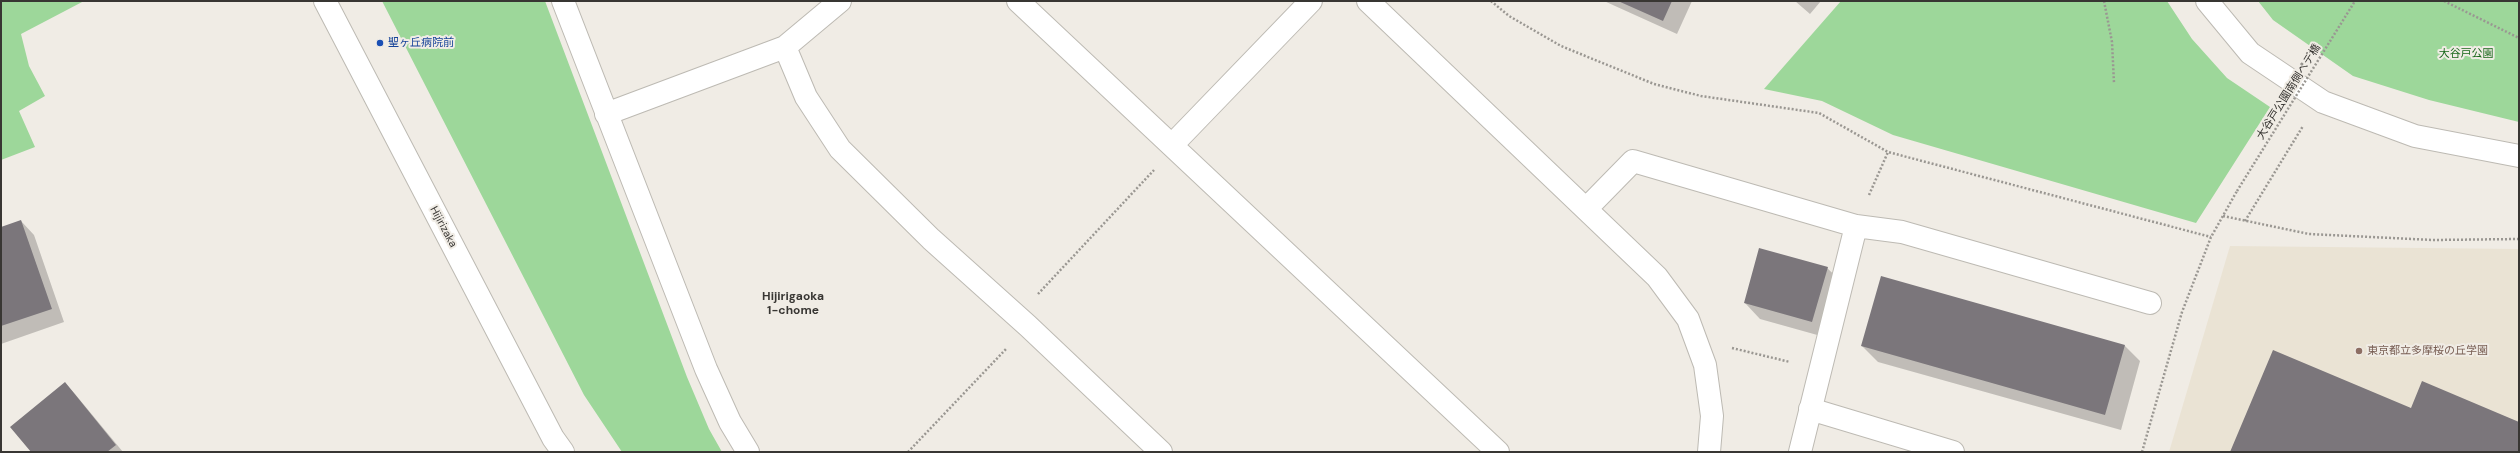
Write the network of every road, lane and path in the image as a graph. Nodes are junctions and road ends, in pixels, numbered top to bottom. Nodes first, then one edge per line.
1 (325, 1) edge
2 (563, 1) edge
3 (840, 1) edge
4 (1018, 1) edge
5 (1311, 1) edge
6 (1368, 1) edge
7 (1491, 1) edge
8 (2104, 1) edge
9 (2207, 1) edge
10 (2355, 1) edge
11 (2444, 1) edge
12 (2519, 38) edge
13 (785, 47) junction
14 (2114, 83) dead end
15 (606, 114) junction
16 (2306, 122) dead end
17 (1173, 144) junction
18 (1888, 152) junction
19 (2519, 156) edge
20 (1586, 209) junction
21 (2223, 216) junction
22 (2245, 222) junction
23 (1856, 226) junction
24 (2211, 237) junction
25 (2519, 239) edge
26 (2150, 303) dead end
27 (1023, 321) junction
28 (1725, 346) dead end
29 (1796, 364) dead end
30 (1810, 409) junction
31 (563, 452) edge
32 (748, 452) edge
33 (908, 452) edge
34 (1161, 452) edge
35 (1498, 452) edge
36 (1709, 452) edge
37 (1800, 452) edge
38 (1953, 452) edge
39 (2142, 452) edge

1 - 31 street, Hijirizaka
2 - 15 street
3 - 13 street
4 - 17 street
5 - 17 street
6 - 20 street
7 - 18 path
8 - 14 path
9 - 19 street
10 - 21 path, 大谷戸公園南側ペデ橋, bridge
11 - 12 path
13 - 15 street
13 - 27 street
15 - 32 street
16 - 22 path
17 - 27 path
17 - 35 street
18 - 23 path
18 - 24 path
20 - 23 street
20 - 36 street
21 - 22 path
21 - 24 path, 大谷戸公園南側ペデ橋
22 - 25 path
23 - 26 street
23 - 30 street
24 - 39 path, 大谷戸公園南側ペデ橋
27 - 33 path
27 - 34 street
28 - 29 path
30 - 37 street
30 - 38 street

